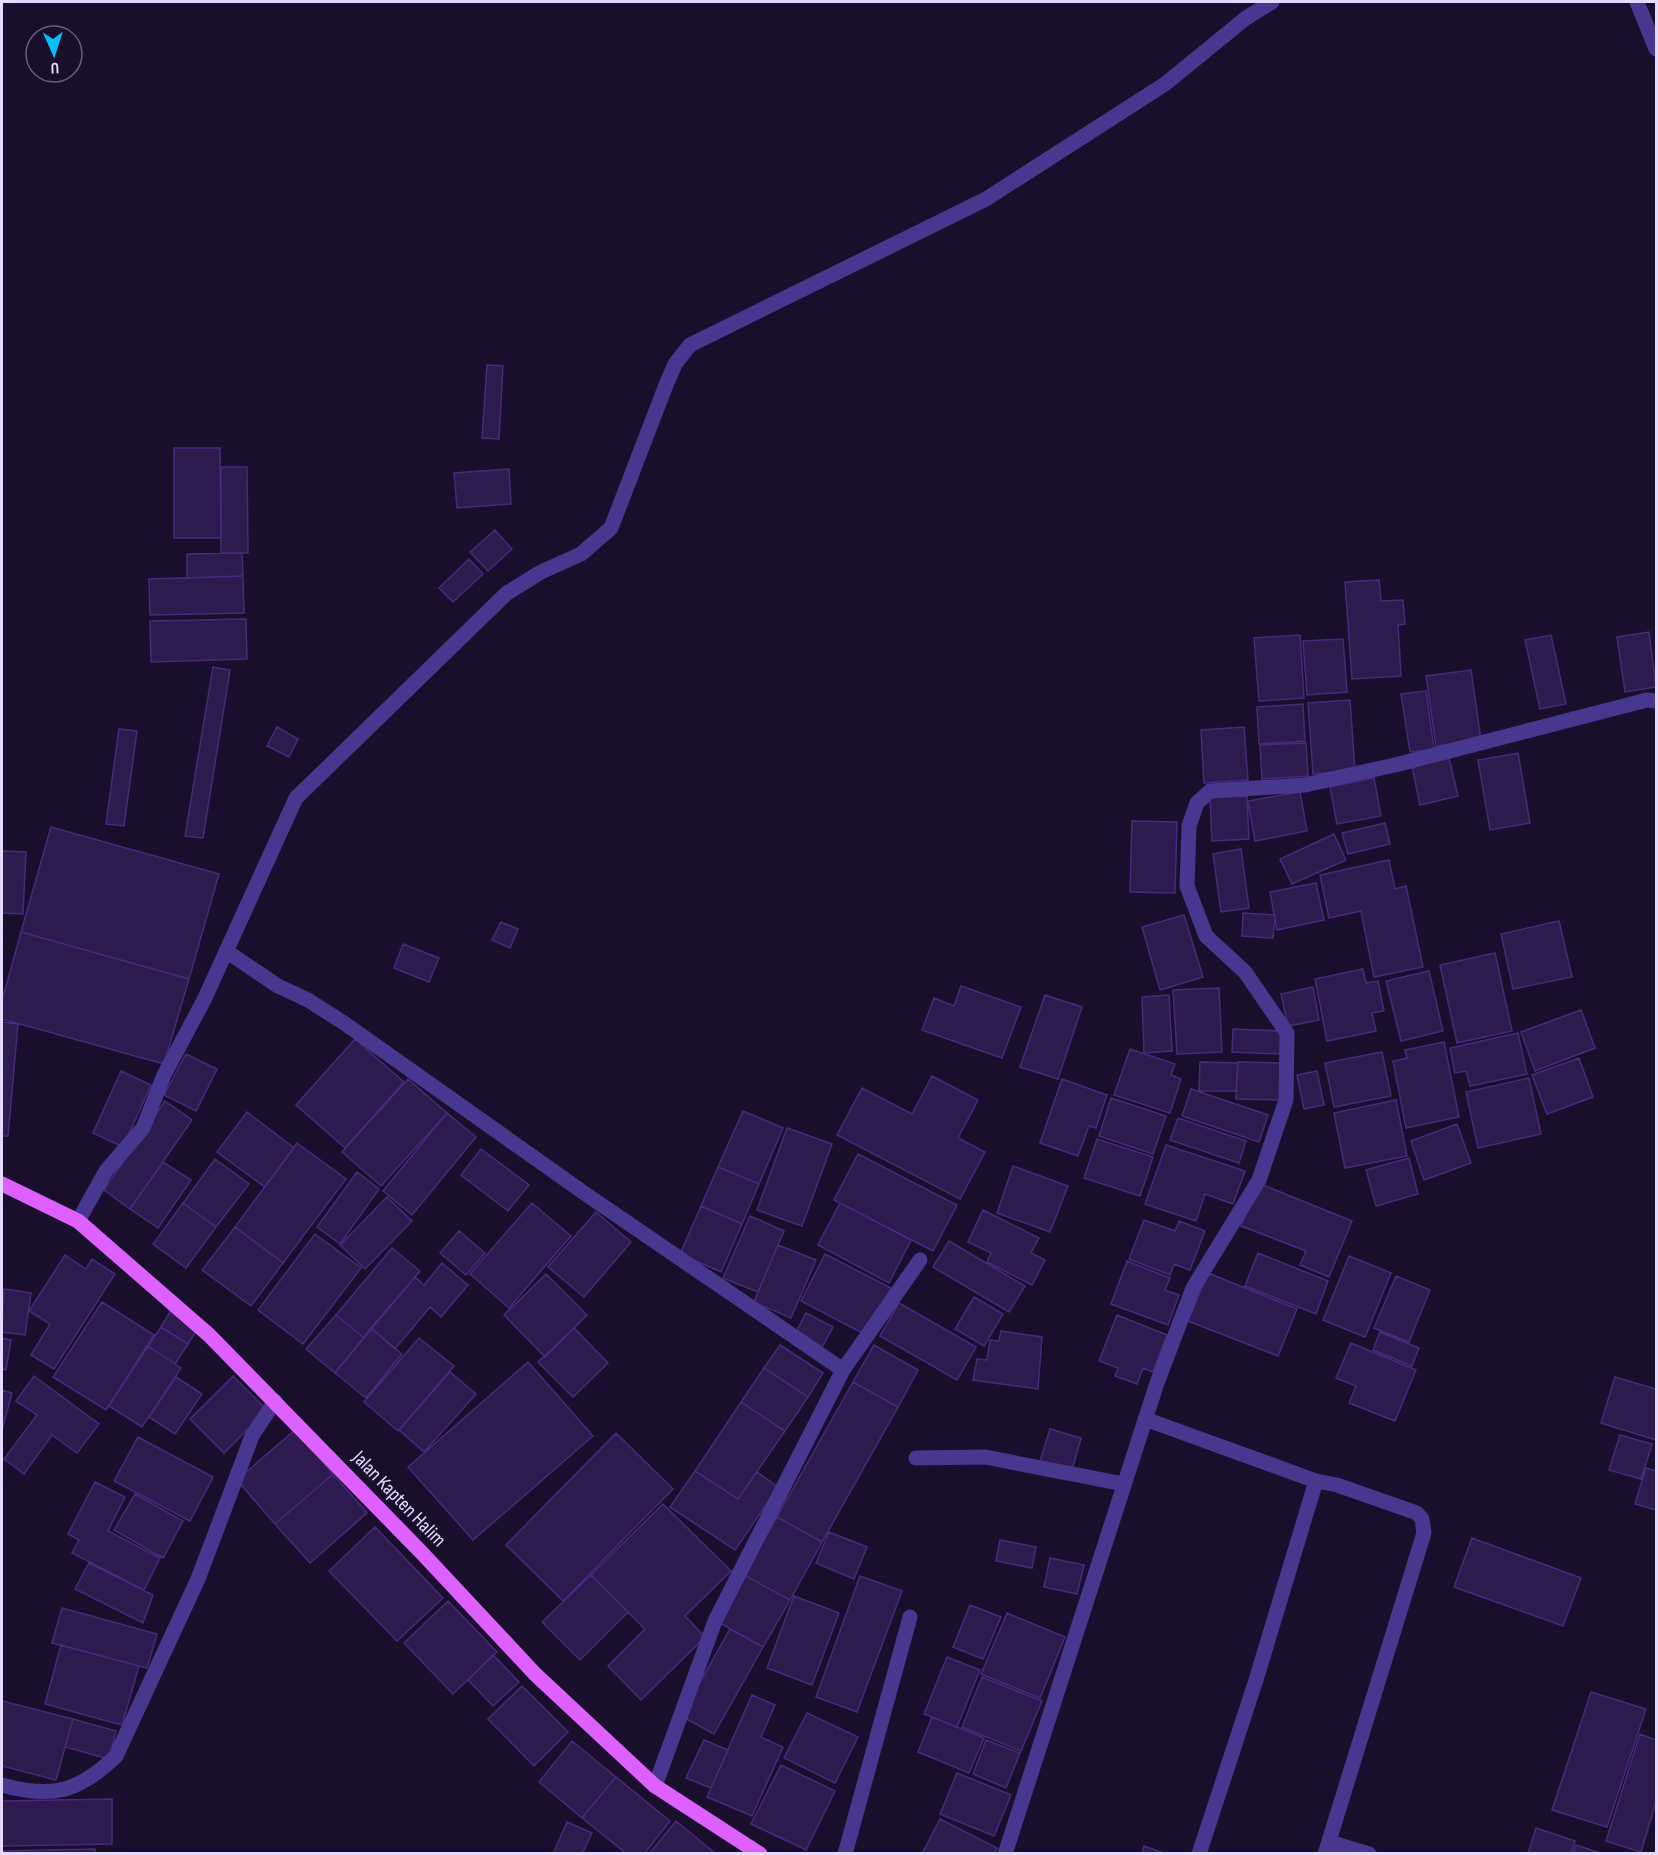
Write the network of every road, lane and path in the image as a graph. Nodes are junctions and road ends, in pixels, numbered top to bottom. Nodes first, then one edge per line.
1 (1272, 2) edge
2 (1637, 2) edge
3 (1656, 49) edge
4 (1656, 701) edge
5 (226, 951) junction
6 (2, 1184) edge
7 (78, 1221) junction
8 (920, 1260) dead end
9 (843, 1370) junction
10 (275, 1401) junction
11 (1144, 1419) junction
12 (916, 1458) dead end
13 (1316, 1481) junction
14 (1124, 1484) junction
15 (910, 1617) dead end
16 (2, 1785) edge
17 (656, 1786) junction
18 (1327, 1848) edge
19 (759, 1854) edge
20 (845, 1854) edge
21 (1005, 1854) edge
22 (1199, 1854) edge
23 (1368, 1854) edge

1 - 5 street
2 - 3 street
4 - 11 street
5 - 7 street
5 - 9 street
6 - 7 main road, Jalan Kapten Halim
7 - 10 main road, Jalan Kapten Halim
8 - 9 street
9 - 17 street
10 - 16 street
10 - 17 main road, Jalan Kapten Halim
11 - 13 street
11 - 14 street
12 - 14 street
13 - 18 street
13 - 22 street
14 - 21 street
15 - 20 street
17 - 19 main road, Jalan Kapten Halim
18 - 23 street

